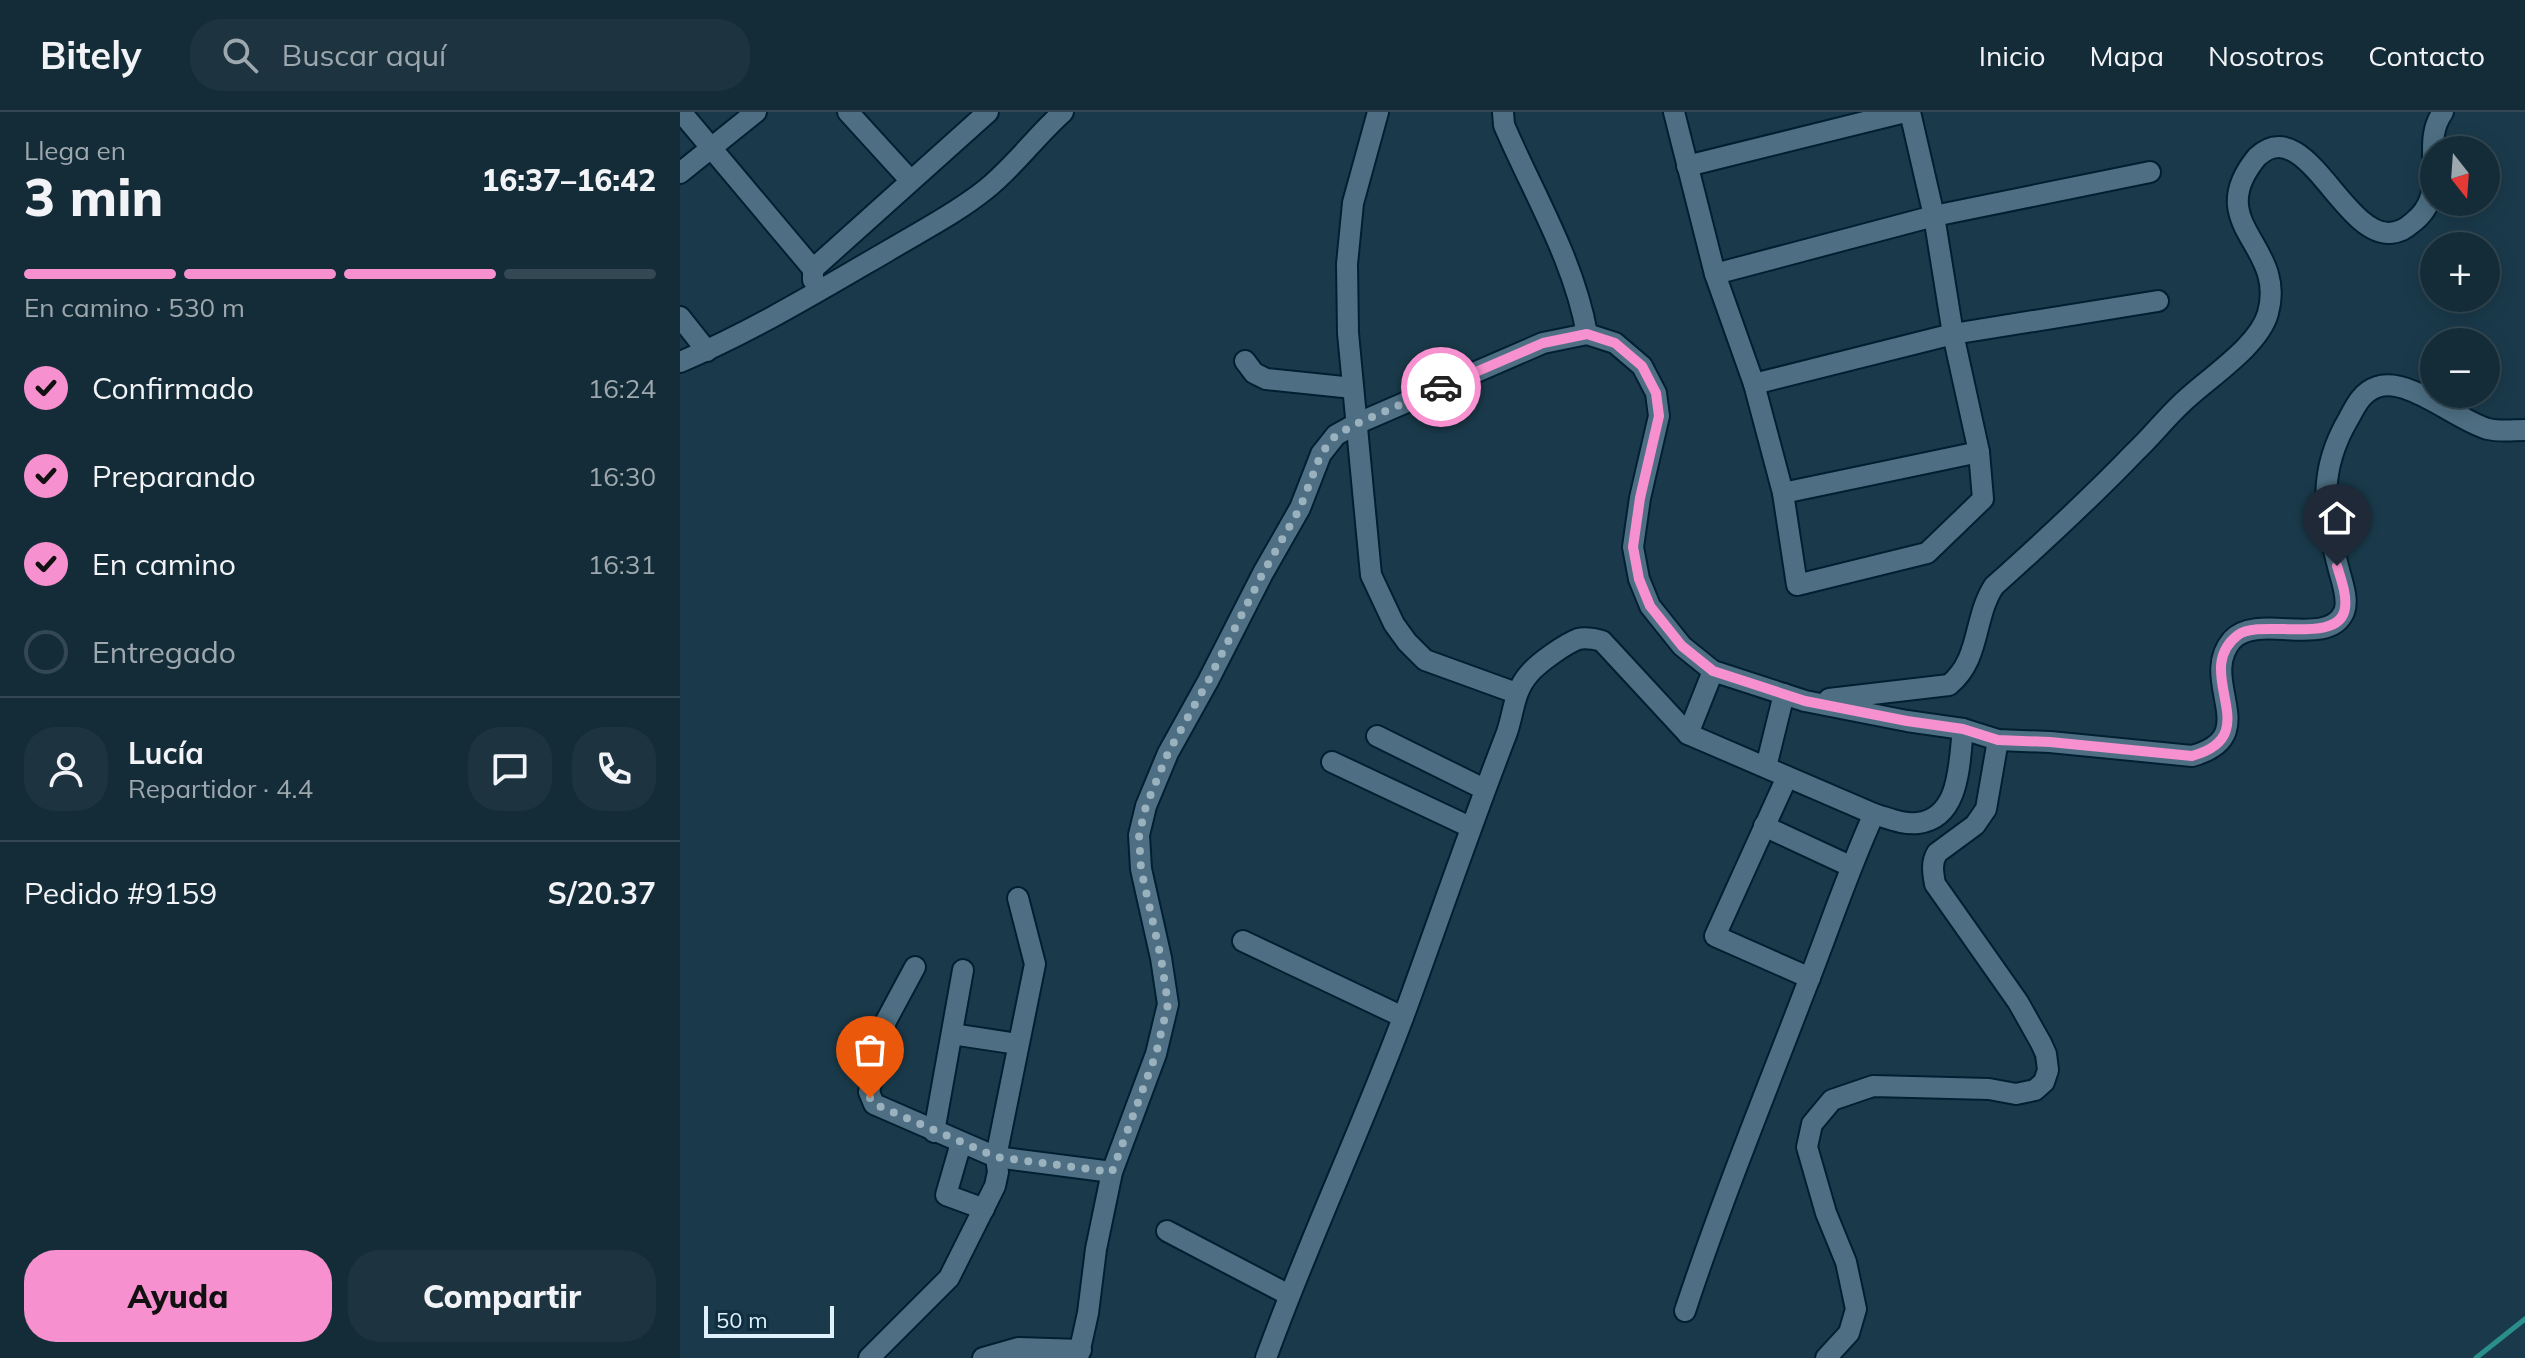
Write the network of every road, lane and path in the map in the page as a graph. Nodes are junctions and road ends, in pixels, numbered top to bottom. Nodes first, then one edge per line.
1 (681, 112) edge
2 (756, 112) edge
3 (848, 112) edge
4 (988, 112) edge
5 (1063, 112) edge
6 (1378, 112) edge
7 (1503, 112) edge
8 (1674, 112) edge
9 (1908, 112) edge
10 (2443, 112) edge
11 (710, 148) junction
12 (1687, 166) junction
13 (2150, 172) dead end
14 (680, 173) edge
15 (910, 180) junction
16 (1934, 216) junction
17 (813, 269) junction
18 (1715, 274) junction
19 (814, 292) junction
20 (2158, 301) dead end
21 (680, 317) edge
22 (1587, 334) junction
23 (1953, 334) junction
24 (707, 351) junction
25 (1245, 361) dead end
26 (680, 362) edge
27 (1754, 384) junction
28 (1353, 388) junction
29 (1356, 424) junction
30 (2525, 430) edge
31 (1979, 452) junction
32 (1783, 493) junction
33 (1713, 671) junction
34 (1911, 691) junction
35 (1516, 693) junction
36 (1784, 694) junction
37 (1805, 701) junction
38 (1907, 721) junction
39 (1963, 729) junction
40 (1688, 734) junction
41 (1377, 736) dead end
42 (1998, 740) junction
43 (1332, 762) dead end
44 (1766, 767) junction
45 (1787, 777) junction
46 (1484, 789) junction
47 (1874, 814) junction
48 (1764, 826) junction
49 (1470, 827) junction
50 (1850, 866) junction
51 (1018, 898) dead end
52 (1243, 941) dead end
53 (915, 967) dead end
54 (963, 970) dead end
55 (1810, 978) junction
56 (1403, 1017) junction
57 (952, 1034) junction
58 (1018, 1044) junction
59 (934, 1132) junction
60 (961, 1143) junction
61 (996, 1157) junction
62 (1112, 1172) junction
63 (984, 1209) junction
64 (1167, 1231) dead end
65 (1289, 1295) junction
66 (1685, 1311) dead end
67 (1080, 1354) edge
68 (869, 1358) edge
69 (983, 1358) edge
70 (1266, 1358) edge
71 (1826, 1358) edge

1 - 11 street
2 - 11 street
3 - 15 street
4 - 15 street
5 - 19 street
6 - 28 street
7 - 22 street
8 - 12 street
9 - 12 street
9 - 16 street
10 - 34 street
11 - 14 street
11 - 17 street
12 - 18 street
13 - 16 street
15 - 17 street
16 - 18 street
16 - 23 street
17 - 19 street
18 - 27 street
19 - 24 street
20 - 23 street
21 - 24 street
22 - 29 street
22 - 33 street
23 - 27 street
23 - 31 street
24 - 26 street
25 - 28 street
27 - 32 street
28 - 29 street
29 - 35 street
29 - 62 street
30 - 42 street
31 - 32 street
31 - 32 street
33 - 36 street
33 - 40 street
34 - 37 street
34 - 38 street
35 - 40 street
35 - 46 street
36 - 37 street
36 - 44 street
37 - 38 street
38 - 39 street
39 - 42 street
39 - 47 street
40 - 44 street
41 - 46 street
42 - 71 street
43 - 49 street
44 - 45 street
45 - 47 street
45 - 48 street
46 - 49 street
47 - 50 street
48 - 50 street
48 - 55 street
49 - 56 street
50 - 55 street
51 - 58 street
52 - 56 street
53 - 59 street
54 - 57 street
55 - 66 street
56 - 65 street
57 - 58 street
57 - 59 street
58 - 61 street
59 - 60 street
60 - 61 street
60 - 63 street
61 - 62 street
61 - 63 street
62 - 67 street
63 - 68 street
64 - 65 street
65 - 70 street
67 - 69 street

